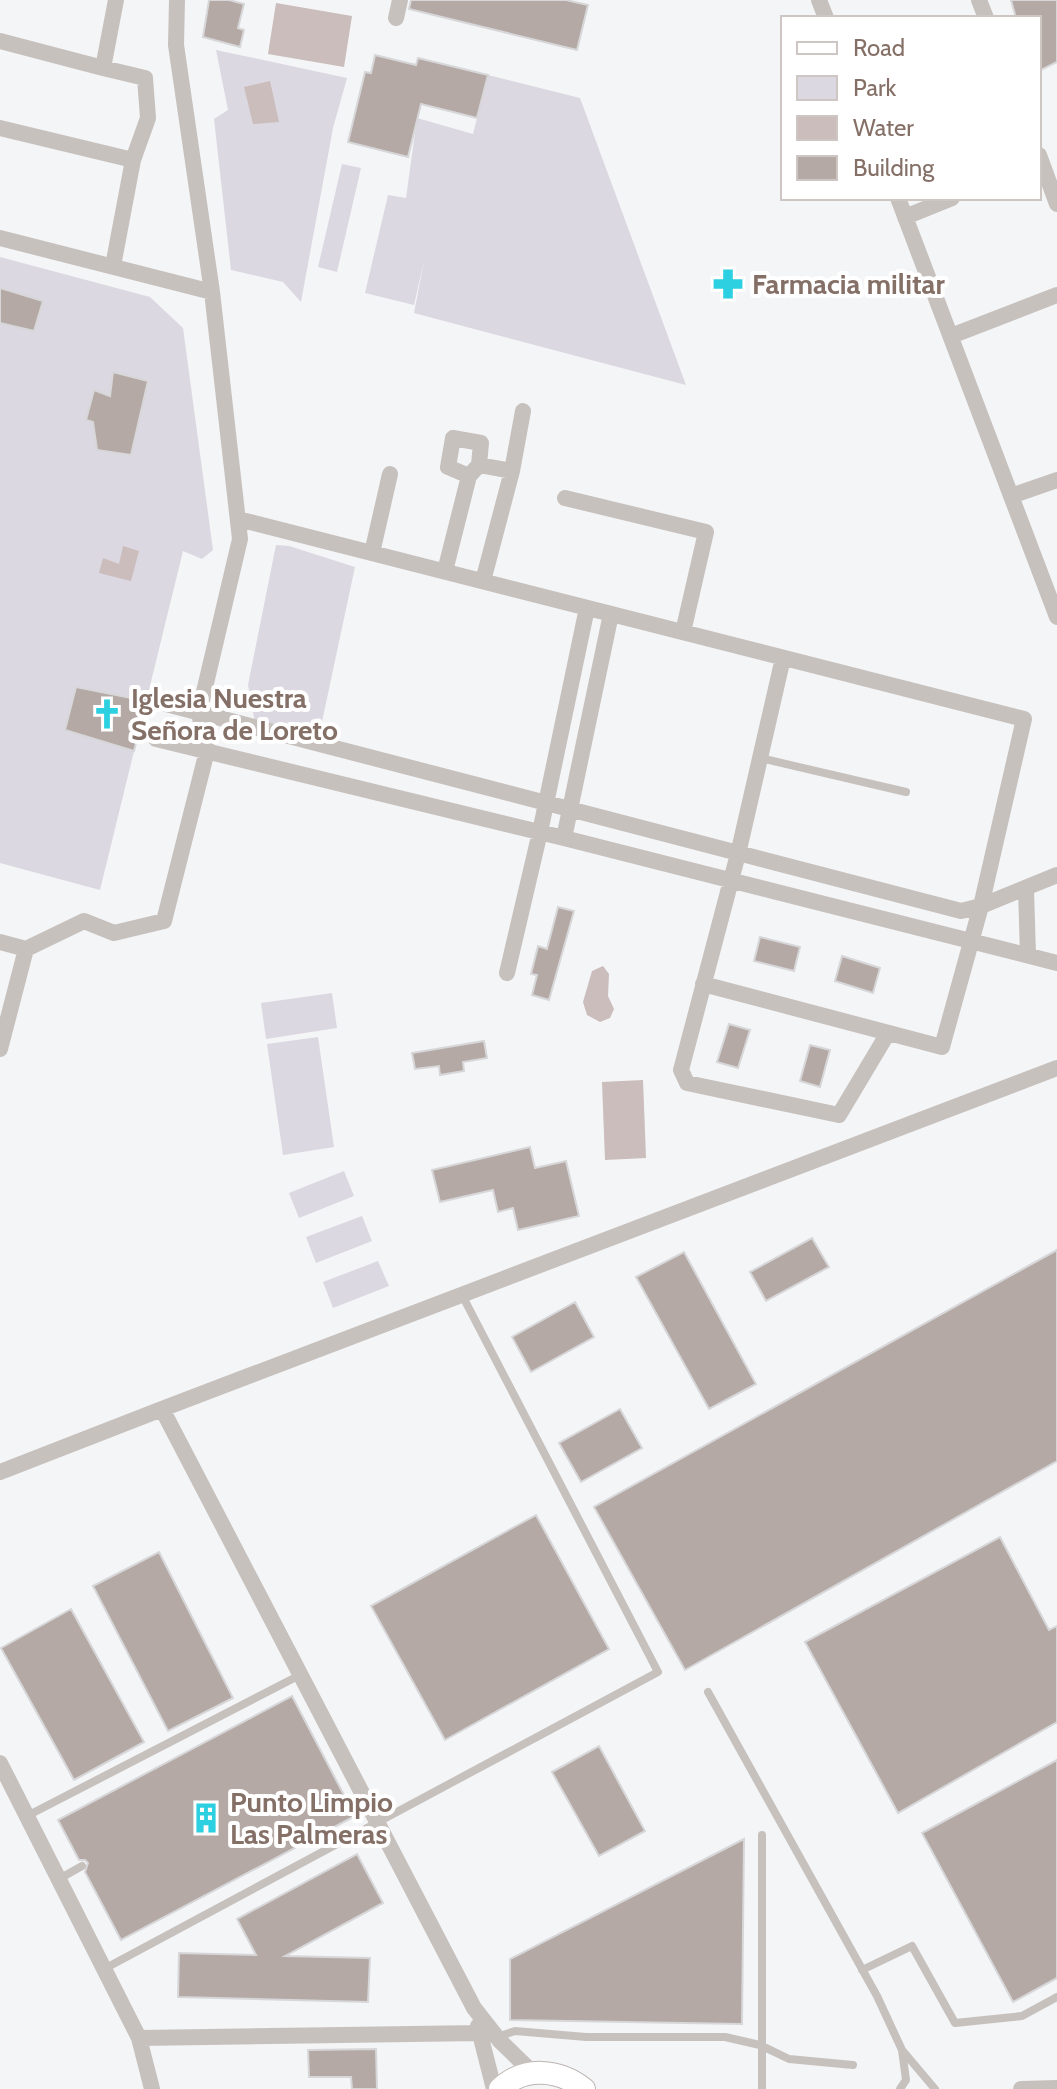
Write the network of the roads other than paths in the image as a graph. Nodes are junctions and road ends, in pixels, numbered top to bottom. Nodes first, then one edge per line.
1 (116, 0) edge
2 (177, 0) edge
3 (400, 0) edge
4 (396, 18) dead end
5 (0, 41) edge
6 (103, 68) junction
7 (0, 128) edge
8 (1044, 158) edge
9 (133, 160) junction
10 (899, 200) edge
11 (947, 200) edge
12 (1057, 204) edge
13 (905, 217) junction
14 (0, 238) edge
15 (113, 266) junction
16 (212, 292) junction
17 (1057, 295) edge
18 (951, 336) junction
19 (523, 411) dead end
20 (512, 471) junction
21 (390, 474) dead end
22 (1057, 480) edge
23 (1011, 496) junction
24 (565, 498) dead end
25 (238, 519) junction
26 (372, 553) junction
27 (445, 571) junction
28 (483, 581) junction
29 (587, 608) junction
30 (611, 614) junction
31 (1057, 617) edge
32 (683, 632) junction
33 (783, 658) junction
34 (166, 704) dead end
35 (199, 713) junction
36 (156, 739) dead end
37 (207, 751) junction
38 (759, 758) junction
39 (906, 792) dead end
40 (546, 805) junction
41 (569, 811) junction
42 (540, 832) junction
43 (564, 838) junction
44 (738, 854) junction
45 (1057, 875) edge
46 (730, 880) junction
47 (1026, 889) junction
48 (981, 906) junction
49 (972, 941) junction
50 (0, 942) edge
51 (26, 949) junction
52 (1028, 955) junction
53 (1057, 963) edge
54 (507, 973) dead end
55 (703, 984) junction
56 (888, 1033) junction
57 (0, 1049) edge
58 (1057, 1068) edge
59 (462, 1295) junction
60 (162, 1409) junction
61 (0, 1472) edge
62 (300, 1675) junction
63 (708, 1692) dead end
64 (0, 1763) edge
65 (27, 1816) junction
66 (377, 1823) junction
67 (762, 1835) dead end
68 (82, 1866) dead end
69 (59, 1879) junction
70 (104, 1969) junction
71 (862, 1970) junction
72 (1057, 1997) edge
73 (488, 2035) junction
74 (139, 2038) junction
75 (760, 2045) junction
76 (902, 2050) junction
77 (853, 2065) dead end
78 (533, 2073) junction
79 (585, 2088) edge
80 (1057, 2088) edge
81 (152, 2089) edge
82 (494, 2089) edge
83 (500, 2089) edge
84 (762, 2089) edge
85 (900, 2089) edge
86 (935, 2089) edge
87 (1021, 2089) edge

1 - 6 street
2 - 16 street
3 - 4 street
5 - 6 street
6 - 9 street
7 - 9 street
8 - 12 street
9 - 15 street
10 - 13 street
11 - 13 street
13 - 18 street
14 - 15 street
15 - 16 street
16 - 25 street
17 - 18 street
18 - 23 street
19 - 20 street
20 - 27 street
20 - 28 street
21 - 26 street
22 - 23 street
23 - 31 street
24 - 32 street
25 - 26 street
25 - 35 street
26 - 27 street
27 - 28 street
28 - 29 street
29 - 30 street
29 - 40 street
30 - 32 street
30 - 41 street
32 - 33 street
33 - 38 street
33 - 48 street
34 - 35 street
35 - 37 street
35 - 40 street
36 - 37 street
37 - 42 street
37 - 51 street
38 - 39 lane
38 - 44 street
40 - 41 street
40 - 42 street
41 - 43 street
41 - 44 street
42 - 43 street
42 - 54 street
43 - 46 street
44 - 46 street
44 - 48 street
45 - 47 street
46 - 49 street
46 - 55 street
47 - 48 street
47 - 52 street
48 - 49 street
49 - 52 street
49 - 56 street
50 - 51 street
51 - 57 street
52 - 53 street
55 - 56 street
55 - 56 street
58 - 59 street
59 - 60 street
59 - 66 lane
60 - 61 street
60 - 62 street
62 - 65 lane
62 - 66 street
63 - 71 lane
64 - 65 street
65 - 69 street
66 - 70 lane
66 - 73 street
67 - 75 lane
68 - 69 lane
69 - 70 street
70 - 74 street
71 - 72 lane
71 - 76 lane
73 - 74 street
73 - 75 lane
73 - 78 street
73 - 82 street
74 - 81 street
75 - 77 lane
75 - 84 lane
76 - 85 lane
76 - 86 lane
78 - 79 main road
78 - 83 main road
80 - 87 street

